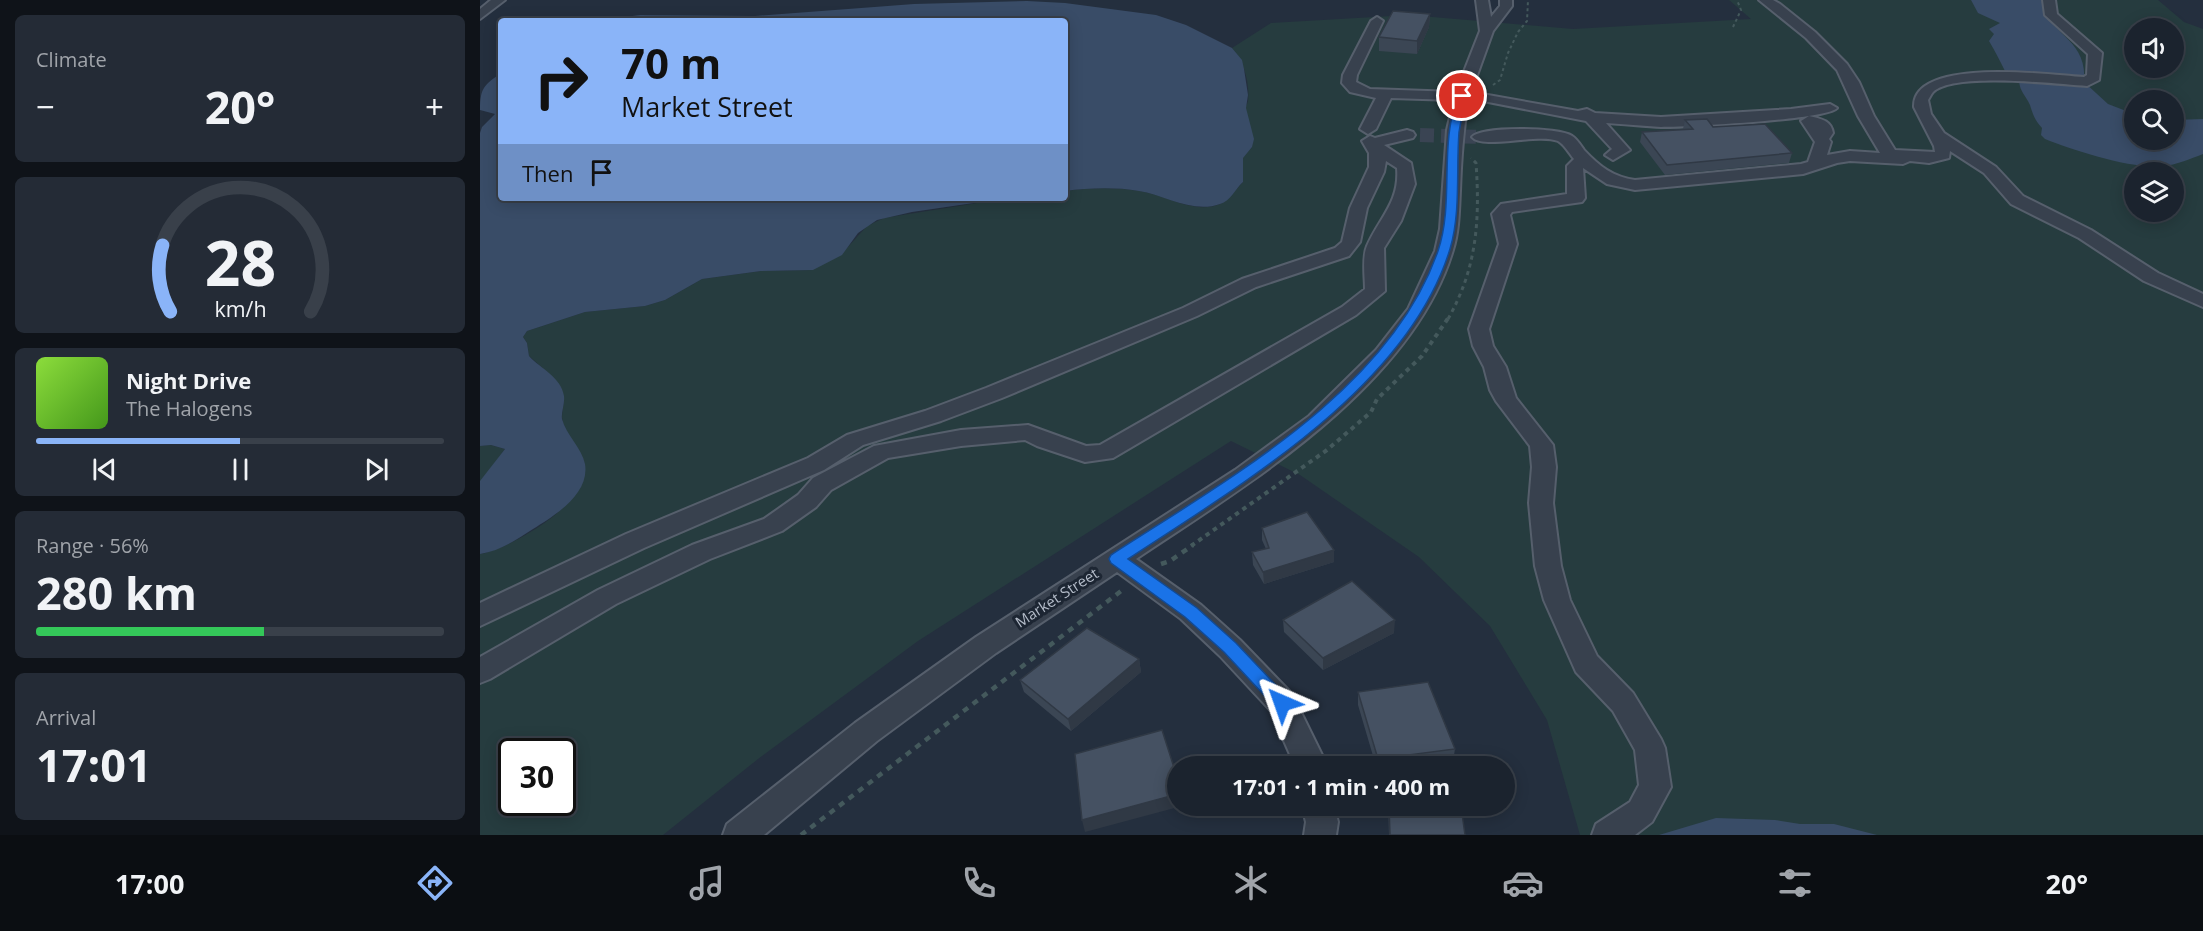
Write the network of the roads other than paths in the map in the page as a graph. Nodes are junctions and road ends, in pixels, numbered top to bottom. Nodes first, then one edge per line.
1 (499, 0) edge
2 (1482, 0) edge
3 (1506, 0) edge
4 (1765, 0) edge
5 (2049, 0) edge
6 (480, 15) edge
7 (1377, 21) dead end
8 (1487, 31) junction
9 (1385, 95) junction
10 (1473, 97) junction
11 (1830, 108) dead end
12 (1590, 116) junction
13 (1730, 118) junction
14 (1645, 121) junction
15 (1708, 134) edge
16 (1413, 135) tunnel mouth
17 (1688, 135) edge
18 (1372, 137) junction
19 (1480, 137) tunnel mouth
20 (1941, 137) junction
21 (1822, 138) dead end
22 (1640, 148) dead end
23 (1911, 158) junction
24 (1584, 159) junction
25 (1816, 163) junction
26 (2203, 301) edge
27 (1117, 559) junction
28 (480, 615) edge
29 (480, 671) edge
30 (1308, 756) edge
31 (1320, 816) edge
32 (739, 835) edge
33 (1320, 835) edge
34 (1608, 835) edge

1 - 6 street
2 - 8 street
3 - 8 street, Market Street
4 - 23 street
5 - 20 street
7 - 9 street
8 - 10 street, Market Street
9 - 10 street
9 - 18 street
10 - 12 street
10 - 27 street, Market Street
11 - 13 street
12 - 14 street
12 - 22 street
13 - 14 street
13 - 15 street
14 - 17 street
16 - 18 street
18 - 28 street
18 - 29 street
19 - 24 street
20 - 23 street
20 - 26 street
21 - 25 street
23 - 25 street
24 - 25 street
24 - 34 street
27 - 30 street
27 - 32 street, Market Street
31 - 33 street

